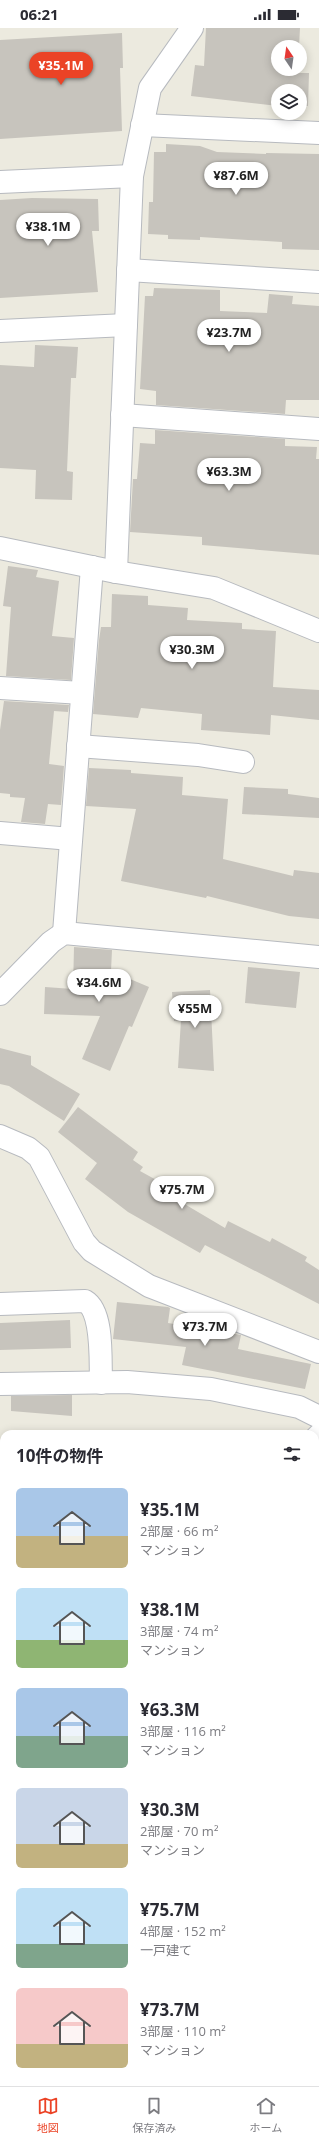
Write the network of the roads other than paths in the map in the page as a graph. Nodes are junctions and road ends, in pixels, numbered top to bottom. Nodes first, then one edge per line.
1 (192, 28) edge
2 (142, 125) junction
3 (319, 133) edge
4 (132, 176) junction
5 (0, 182) edge
6 (128, 270) junction
7 (319, 282) edge
8 (126, 324) junction
9 (0, 331) edge
10 (122, 415) junction
11 (319, 429) edge
12 (0, 548) edge
13 (92, 567) junction
14 (116, 572) junction
15 (319, 631) edge
16 (0, 688) edge
17 (82, 693) junction
18 (78, 746) junction
19 (243, 762) dead end
20 (0, 833) edge
21 (71, 838) junction
22 (64, 933) junction
23 (319, 957) edge
24 (0, 994) edge
25 (0, 1136) edge
26 (0, 1304) edge
27 (319, 1352) edge
28 (101, 1383) junction
29 (0, 1384) edge
30 (319, 1417) edge

1 - 2 street
2 - 3 street
2 - 4 street
4 - 5 street
4 - 6 street
6 - 7 street
6 - 8 street
8 - 9 street
8 - 10 street
10 - 11 street
10 - 14 street
12 - 13 street
13 - 14 street
13 - 17 street
14 - 15 street
16 - 17 street
17 - 18 street
18 - 19 street
18 - 21 street
20 - 21 street
21 - 22 street
22 - 23 street
22 - 24 street
25 - 27 street
26 - 28 street
28 - 29 street
28 - 30 street

